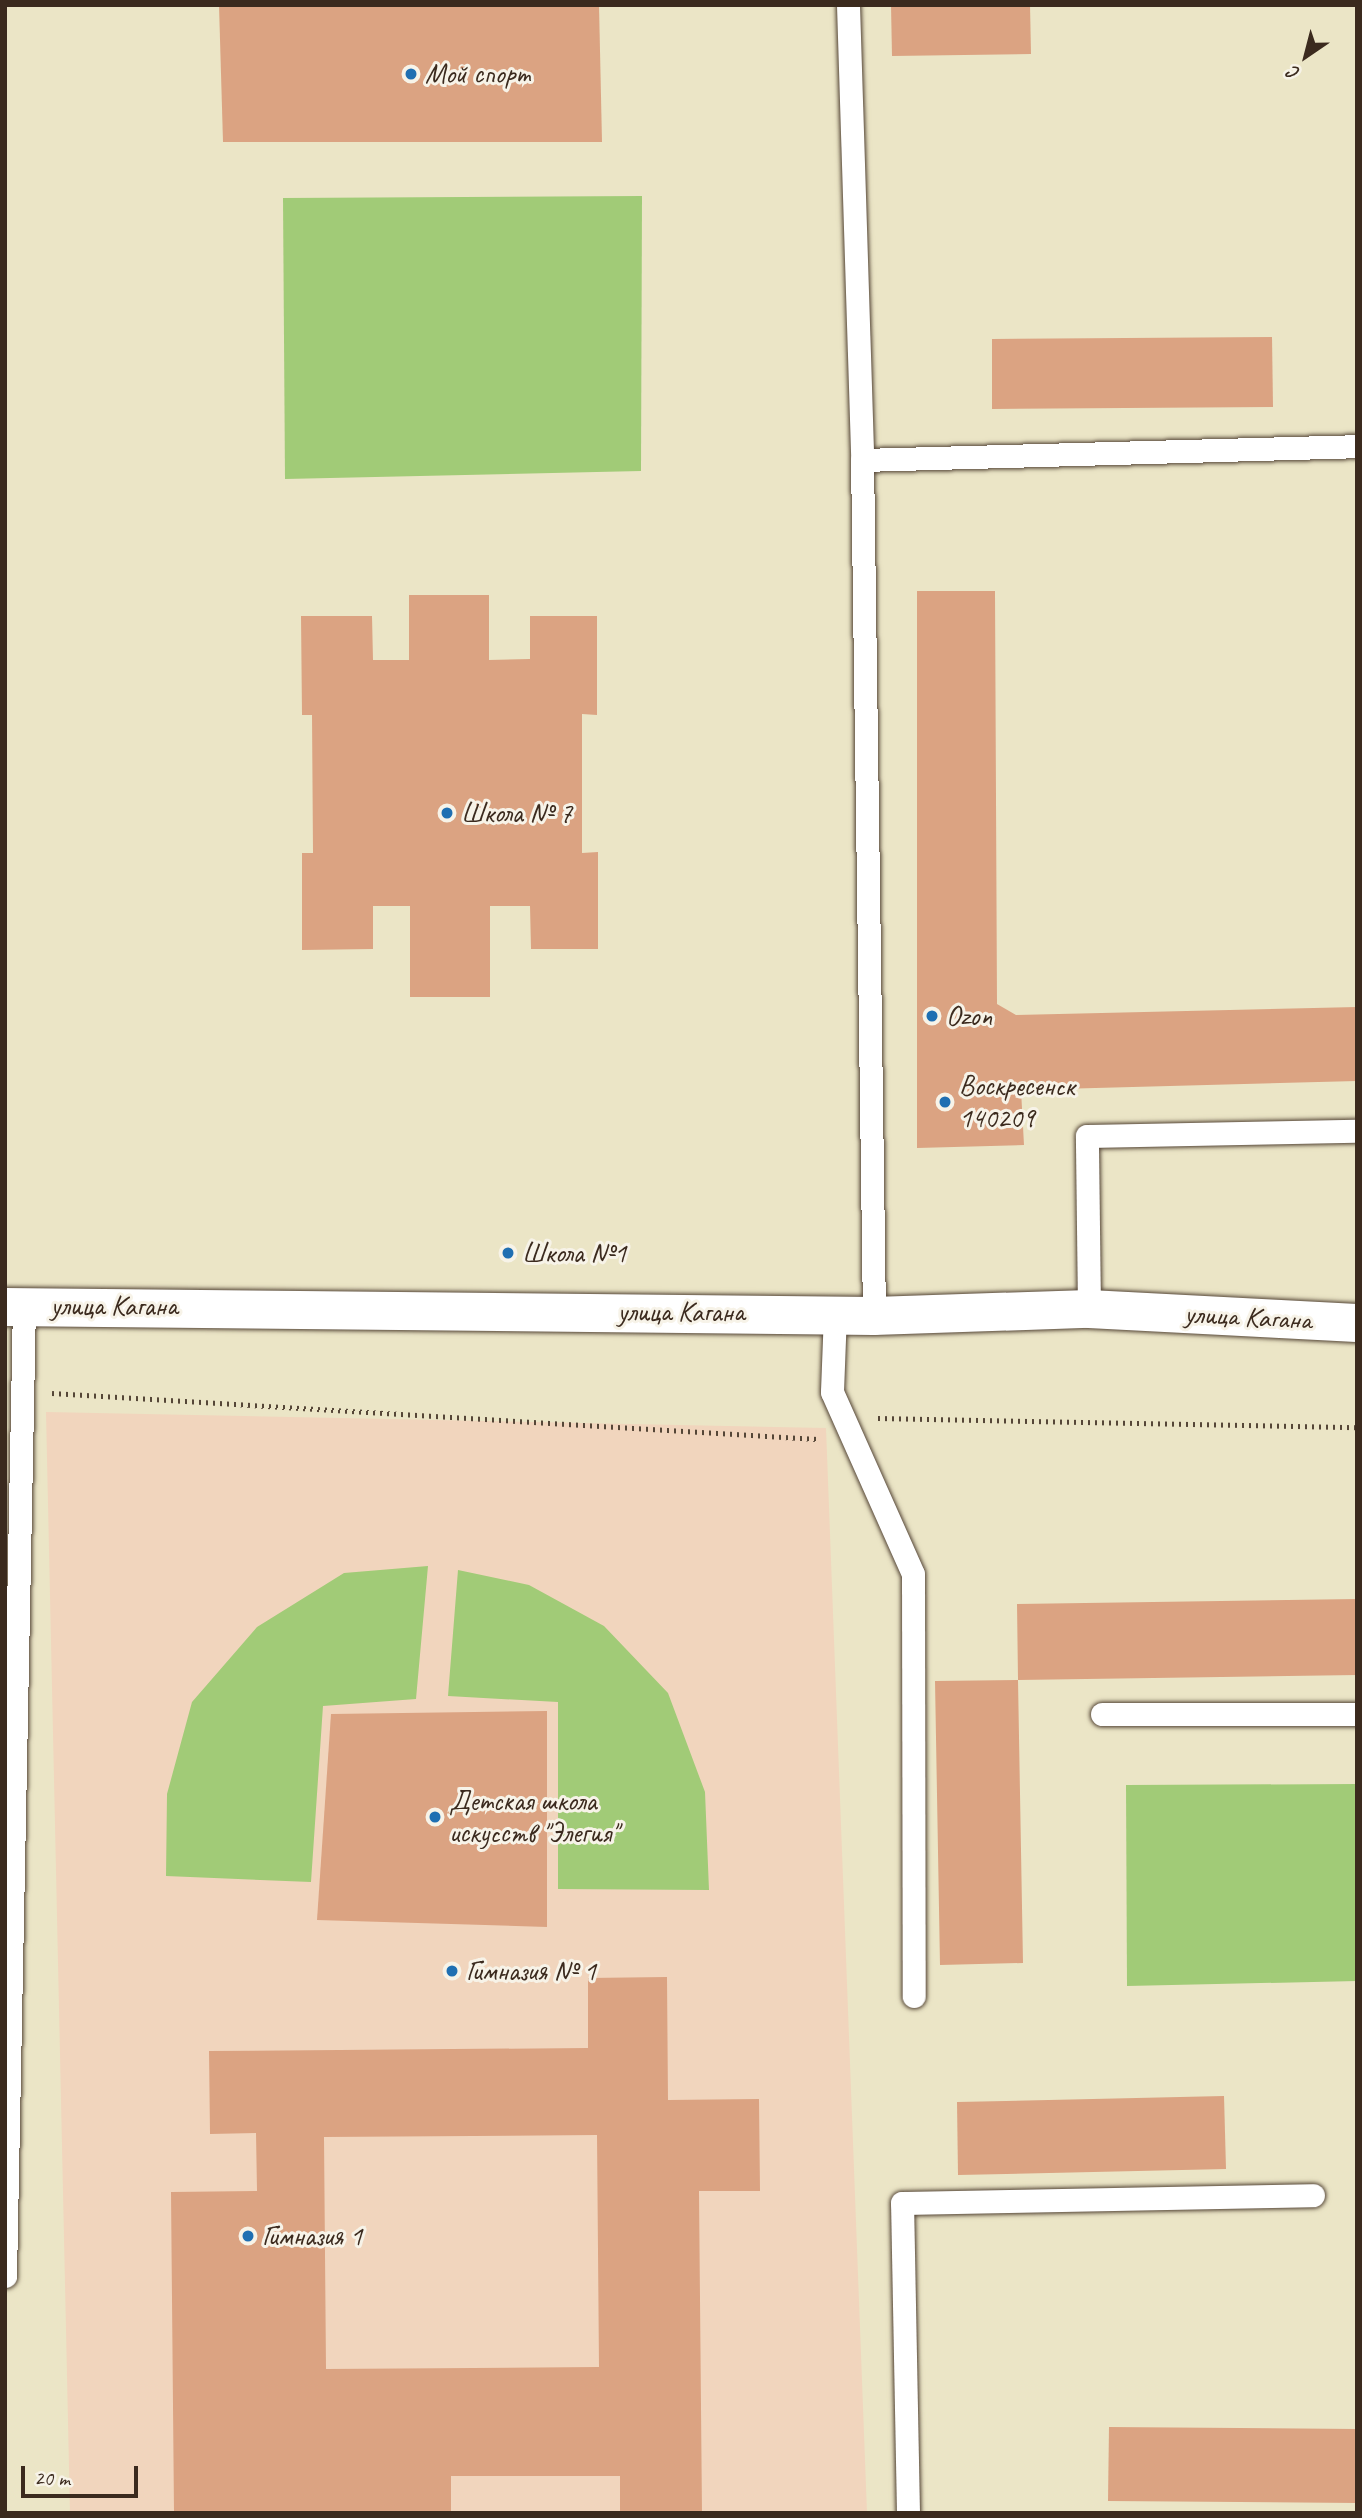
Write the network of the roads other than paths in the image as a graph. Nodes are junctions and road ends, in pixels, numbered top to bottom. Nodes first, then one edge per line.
1 (848, 5) edge
2 (1357, 446) edge
3 (862, 460) junction
4 (1357, 1132) edge
5 (15, 1307) edge
6 (1089, 1309) junction
7 (835, 1313) junction
8 (874, 1316) junction
9 (1357, 1323) edge
10 (1102, 1714) dead end
11 (1357, 1714) edge
12 (914, 1996) dead end
13 (1313, 2195) dead end
14 (5, 2276) edge
15 (908, 2513) edge

1 - 3 lane
2 - 3 lane
3 - 8 lane
4 - 6 lane
5 - 7 street, улица Кагана
5 - 14 lane
6 - 8 street, улица Кагана
6 - 9 street, улица Кагана
7 - 8 street, улица Кагана
7 - 12 lane
10 - 11 lane
13 - 15 lane

